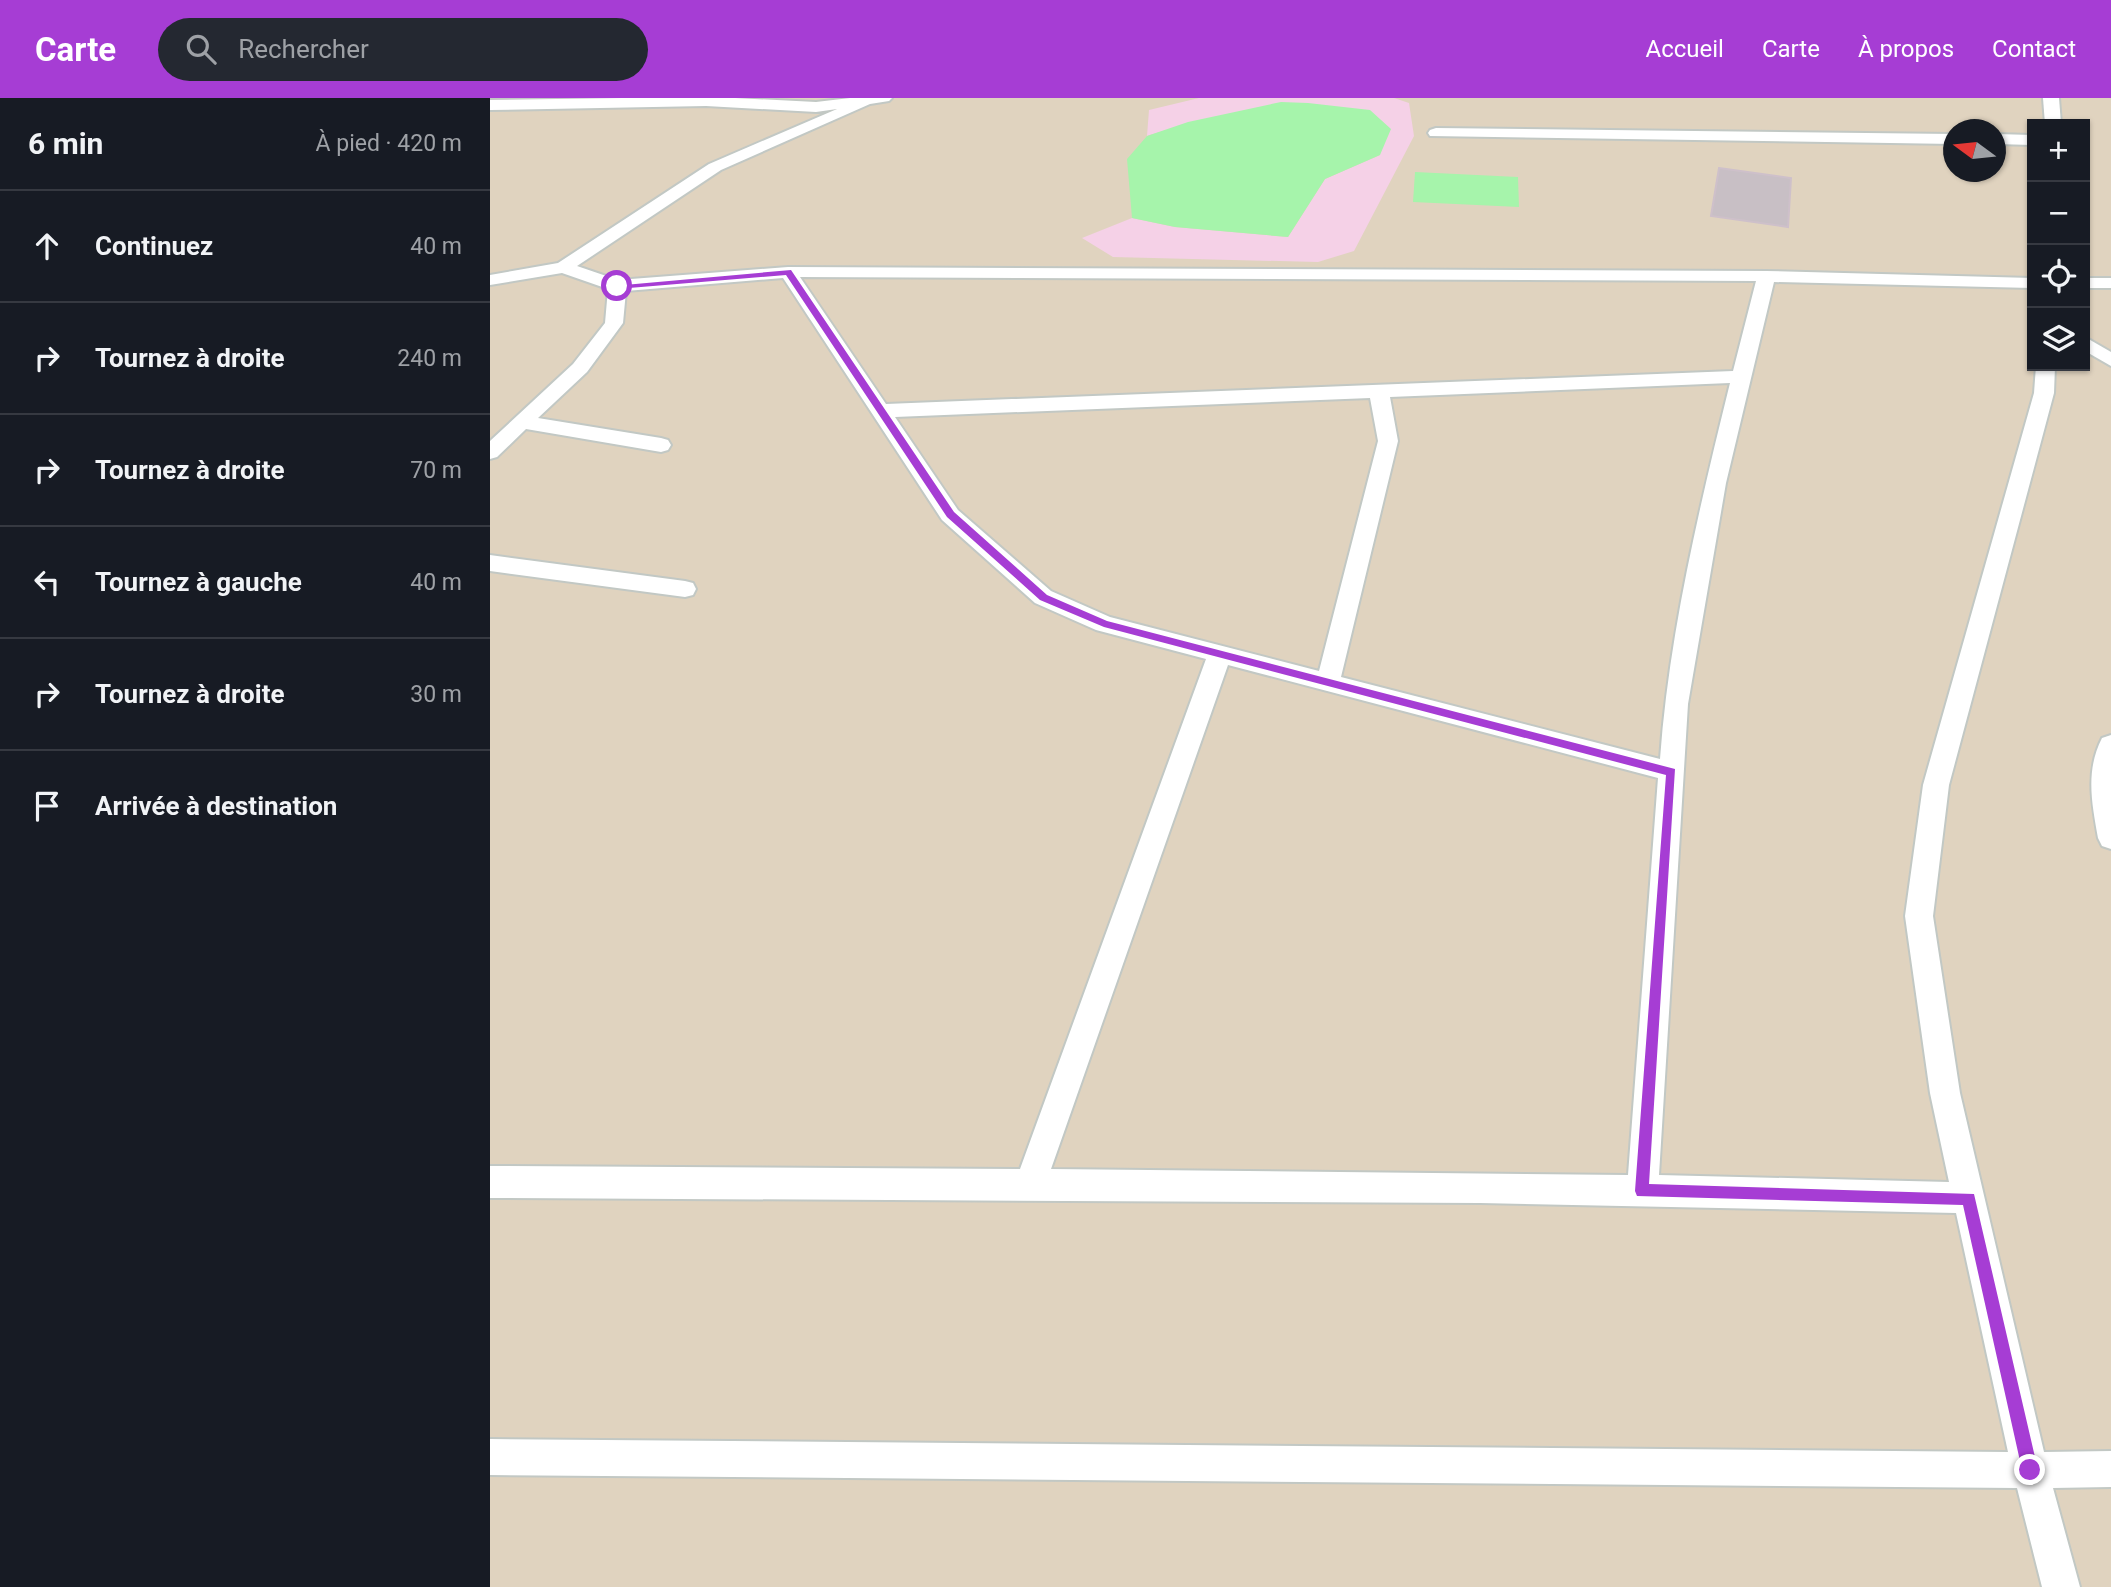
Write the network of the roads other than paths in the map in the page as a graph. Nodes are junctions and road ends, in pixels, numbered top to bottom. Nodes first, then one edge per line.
1 (884, 98) edge
2 (2052, 98) edge
3 (711, 100) edge
4 (863, 103) junction
5 (490, 105) edge
6 (2053, 119) edge
7 (1436, 133) dead end
8 (1943, 139) edge
9 (2006, 139) edge
10 (2027, 140) edge
11 (563, 267) junction
12 (788, 272) junction
13 (1766, 276) junction
14 (490, 280) edge
15 (2027, 283) edge
16 (2111, 283) edge
17 (2090, 284) edge
18 (617, 286) junction
19 (2090, 346) edge
20 (2111, 360) edge
21 (2046, 371) edge
22 (1742, 377) junction
23 (1379, 391) junction
24 (880, 411) junction
25 (522, 422) junction
26 (661, 445) dead end
27 (490, 452) edge
28 (490, 563) edge
29 (685, 589) dead end
30 (1220, 654) junction
31 (1328, 682) junction
32 (2111, 748) edge
33 (1672, 772) junction
34 (2111, 838) edge
35 (490, 1182) edge
36 (1030, 1185) junction
37 (1642, 1191) junction
38 (1969, 1198) junction
39 (490, 1457) edge
40 (2111, 1469) edge
41 (2030, 1470) junction
42 (2061, 1587) edge

1 - 4 lane
2 - 6 lane
3 - 4 lane
3 - 5 lane
4 - 11 lane
7 - 8 lane
9 - 10 lane
11 - 14 lane
11 - 18 lane
12 - 13 lane
12 - 18 lane
12 - 24 lane
13 - 15 lane
13 - 22 lane
16 - 17 lane
18 - 25 lane
19 - 20 lane
21 - 38 lane
22 - 23 lane
22 - 33 lane
23 - 24 lane
23 - 31 lane
24 - 30 lane
25 - 26 lane
25 - 27 lane
28 - 29 lane
30 - 31 lane
30 - 36 lane
31 - 33 lane
32 - 34 lane
33 - 37 lane
35 - 36 lane
36 - 37 lane
37 - 38 lane
38 - 41 lane
39 - 41 lane
40 - 41 lane
41 - 42 lane

